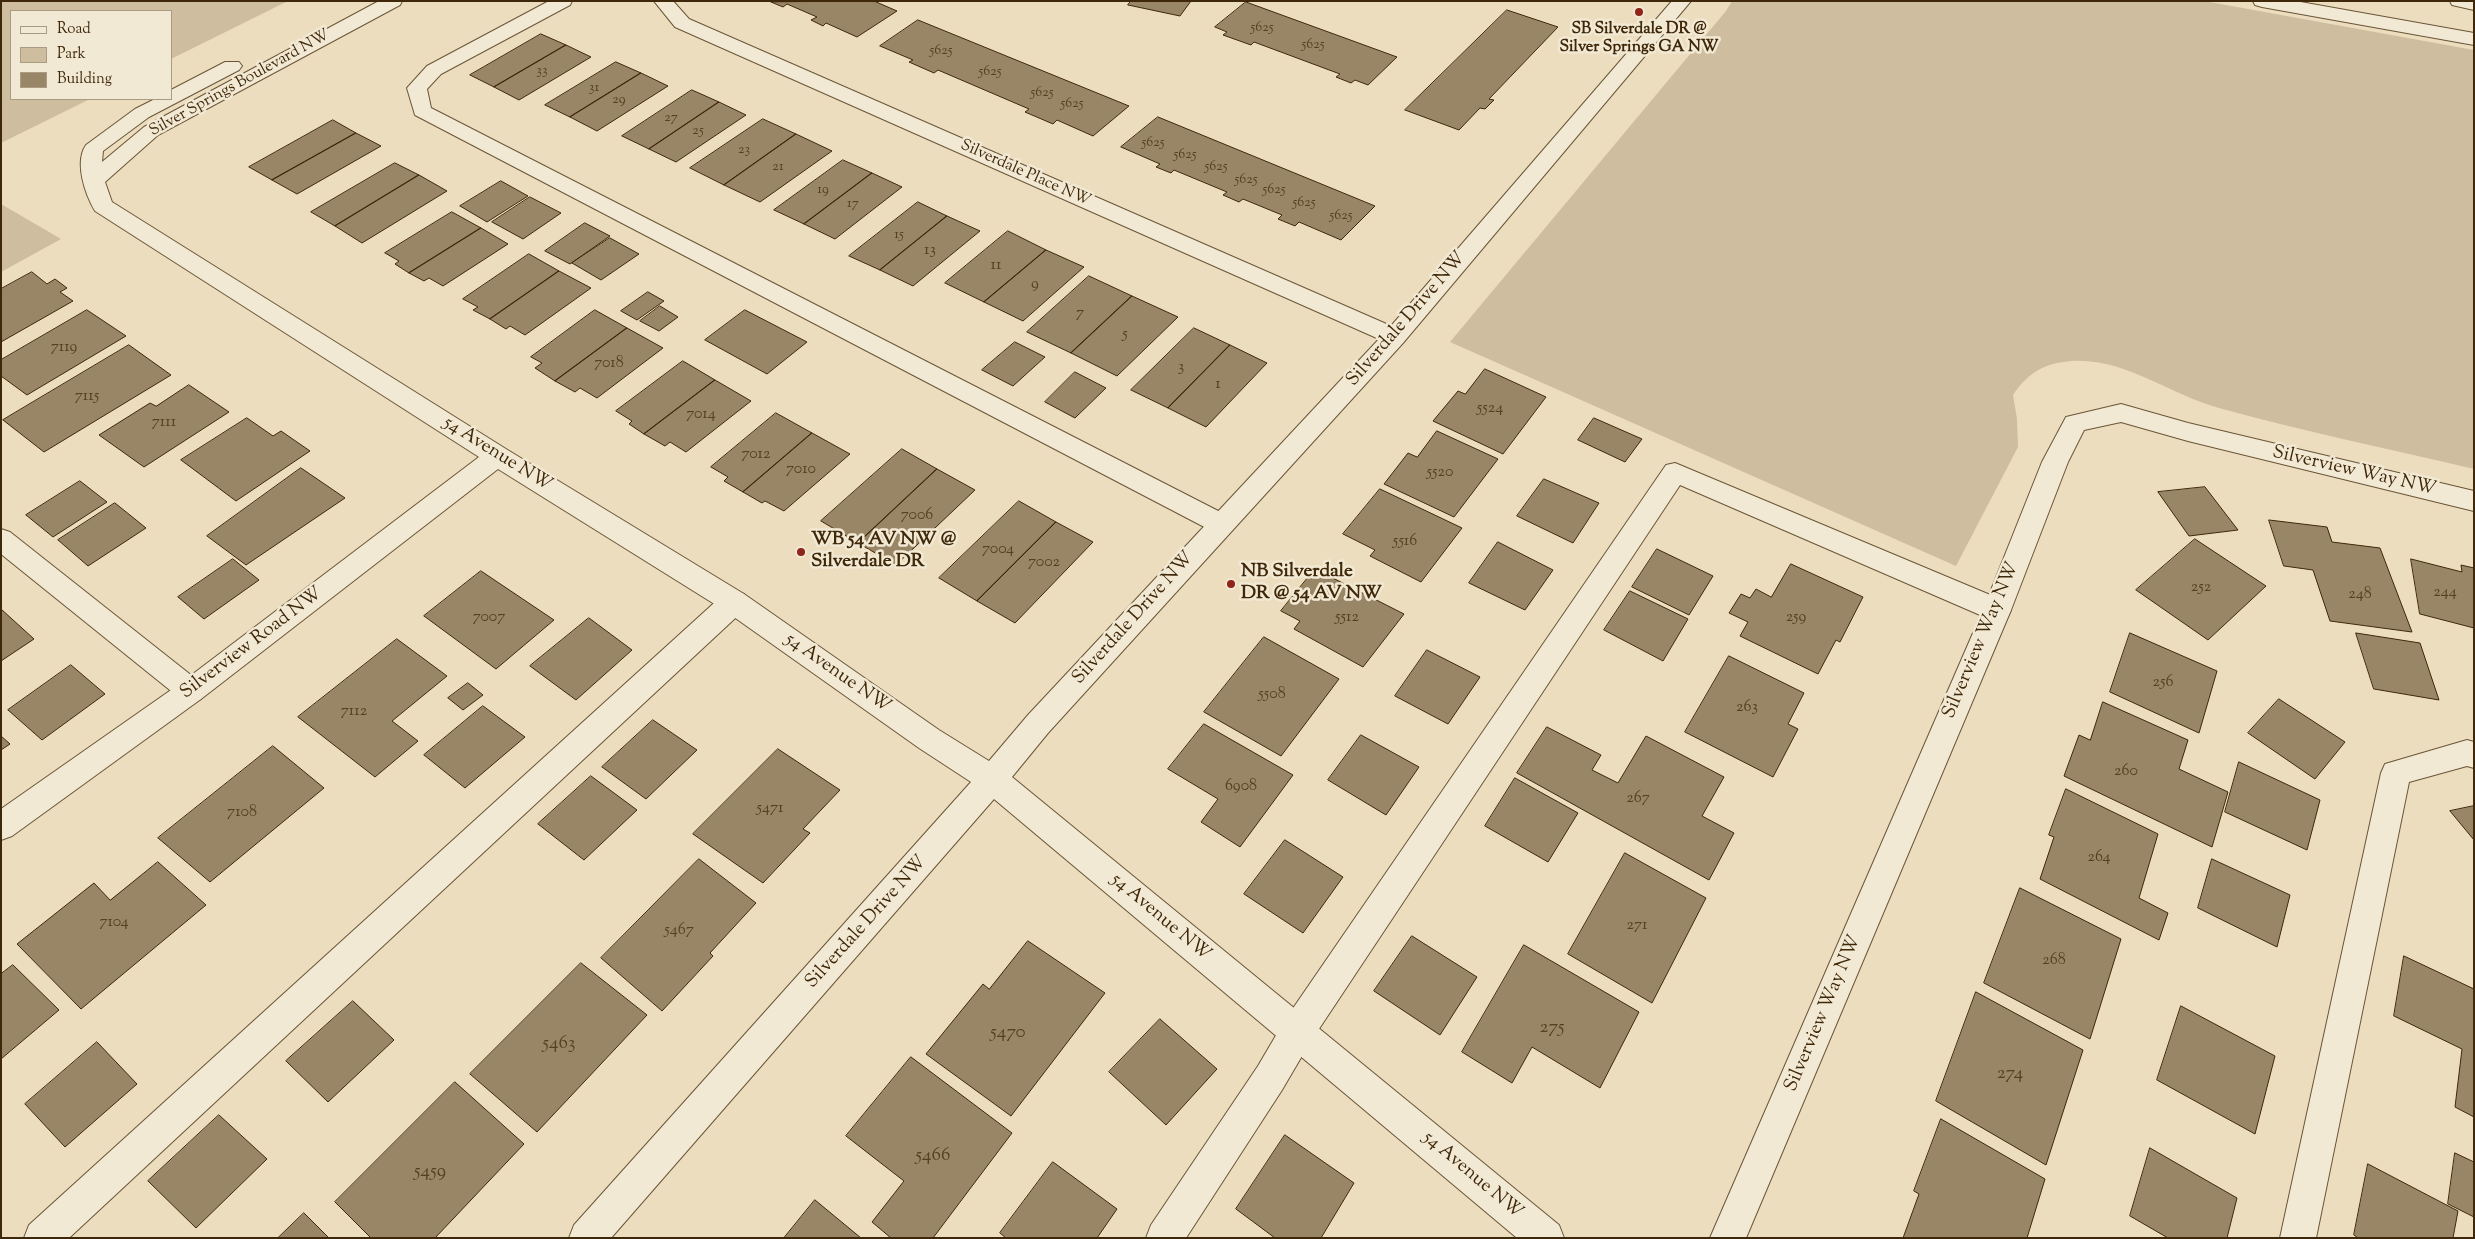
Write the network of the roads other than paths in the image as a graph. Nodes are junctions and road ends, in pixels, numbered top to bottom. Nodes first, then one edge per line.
1 (355, 1) edge
2 (394, 1) edge
3 (562, 1) edge
4 (664, 1) edge
5 (1682, 1) edge
6 (2262, 1) edge
7 (2459, 1) edge
8 (2474, 4) edge
9 (311, 24) dead end
10 (2474, 39) edge
11 (250, 56) dead end
12 (172, 97) edge
13 (166, 100) edge
14 (93, 176) junction
15 (1395, 337) junction
16 (498, 456) junction
17 (2474, 501) edge
18 (1221, 524) junction
19 (1, 538) edge
20 (734, 602) junction
21 (1997, 610) junction
22 (191, 691) junction
23 (2474, 755) edge
24 (992, 779) junction
25 (1, 826) edge
26 (1297, 1032) junction
27 (42, 1238) edge
28 (587, 1238) edge
29 (1164, 1238) edge
30 (1546, 1238) edge
31 (1728, 1238) edge
32 (2298, 1238) edge

1 - 9 street, Silver Springs Boulevard NW
2 - 14 street, Silver Springs Boulevard NW
3 - 18 street
4 - 15 street, Silverdale Place NW
5 - 15 street, Silverdale Drive NW
6 - 10 street
7 - 8 street
11 - 12 street, Silver Springs Boulevard NW
13 - 14 street, Silver Springs Boulevard NW
14 - 16 street, 54 Avenue NW
15 - 18 street, Silverdale Drive NW
16 - 20 street, 54 Avenue NW
16 - 22 street, Silverview Road NW
17 - 21 street, Silverview Way NW
18 - 24 street, Silverdale Drive NW
19 - 22 street
20 - 24 street, 54 Avenue NW
20 - 27 street
21 - 26 street
21 - 31 street, Silverview Way NW
22 - 25 street, Silverview Road NW
23 - 32 street
24 - 26 street, 54 Avenue NW
24 - 28 street, Silverdale Drive NW
26 - 29 street
26 - 30 street, 54 Avenue NW

